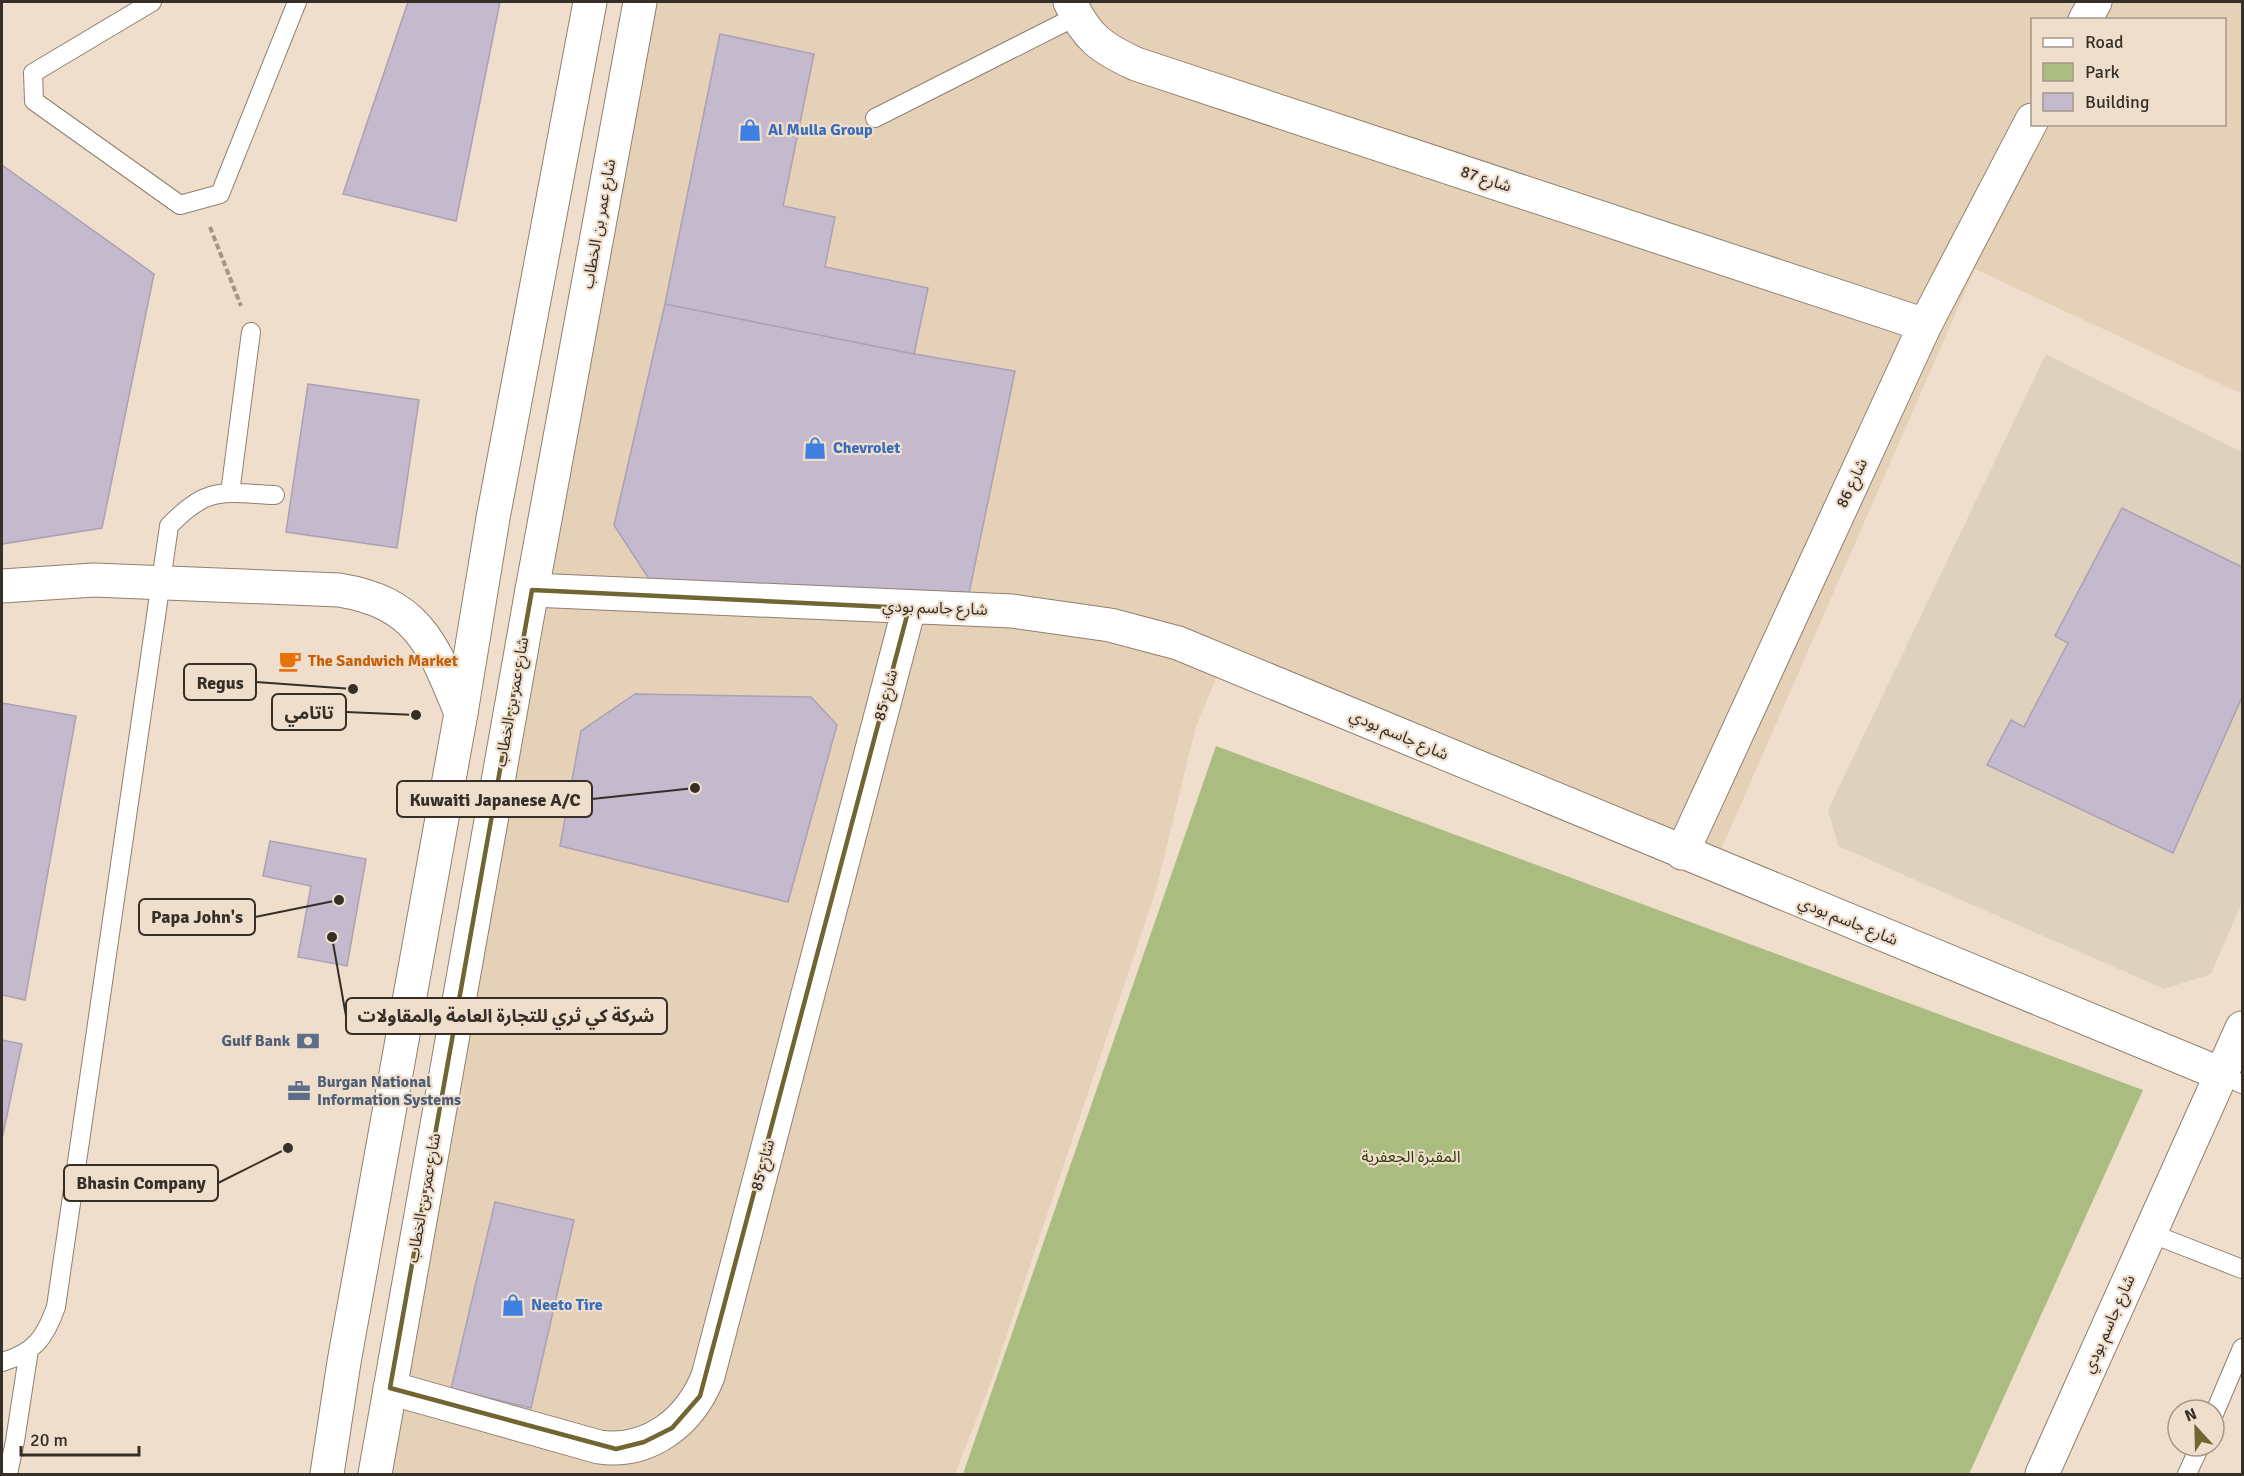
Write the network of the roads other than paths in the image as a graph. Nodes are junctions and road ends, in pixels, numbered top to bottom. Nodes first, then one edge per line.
1 (152, 2) edge
2 (297, 2) edge
3 (590, 2) edge
4 (640, 2) edge
5 (2095, 2) edge
6 (1074, 9) edge
7 (2086, 18) edge
8 (875, 118) dead end
9 (2031, 122) edge
10 (1925, 325) junction
11 (250, 332) road end
12 (230, 493) junction
13 (275, 495) dead end
14 (162, 583) junction
15 (2, 586) edge
16 (532, 590) junction
17 (909, 608) junction
18 (461, 713) junction
19 (1682, 852) junction
20 (2242, 1028) edge
21 (2232, 1079) edge
22 (2150, 1233) junction
23 (2242, 1269) edge
24 (2242, 1348) edge
25 (29, 1350) junction
26 (2, 1362) edge
27 (390, 1388) junction
28 (2221, 1398) edge
29 (8, 1440) edge
30 (2194, 1458) edge
31 (8, 1474) edge
32 (327, 1474) edge
33 (375, 1474) edge
34 (2042, 1474) edge
35 (2187, 1474) edge

1 - 2 lane
3 - 18 street
4 - 16 street, شارع عمر بن الخطاب
5 - 7 street
6 - 8 lane
6 - 10 street, شارع 87
9 - 10 street, شارع 86
10 - 19 street, شارع 86
11 - 12 lane
12 - 13 lane
12 - 14 lane
14 - 15 street
14 - 18 street
14 - 25 lane
16 - 17 street, شارع جاسم بودي
16 - 27 street, شارع عمر بن الخطاب
17 - 19 street, شارع جاسم بودي
17 - 27 street, شارع 85
18 - 32 street
19 - 21 street, شارع جاسم بودي
20 - 21 street, شارع جاسم بودي
21 - 22 street, شارع جاسم بودي
22 - 23 lane
22 - 34 street, شارع جاسم بودي
24 - 28 lane
25 - 26 lane
25 - 29 lane
27 - 33 street, شارع عمر بن الخطاب
29 - 31 lane
30 - 35 lane

